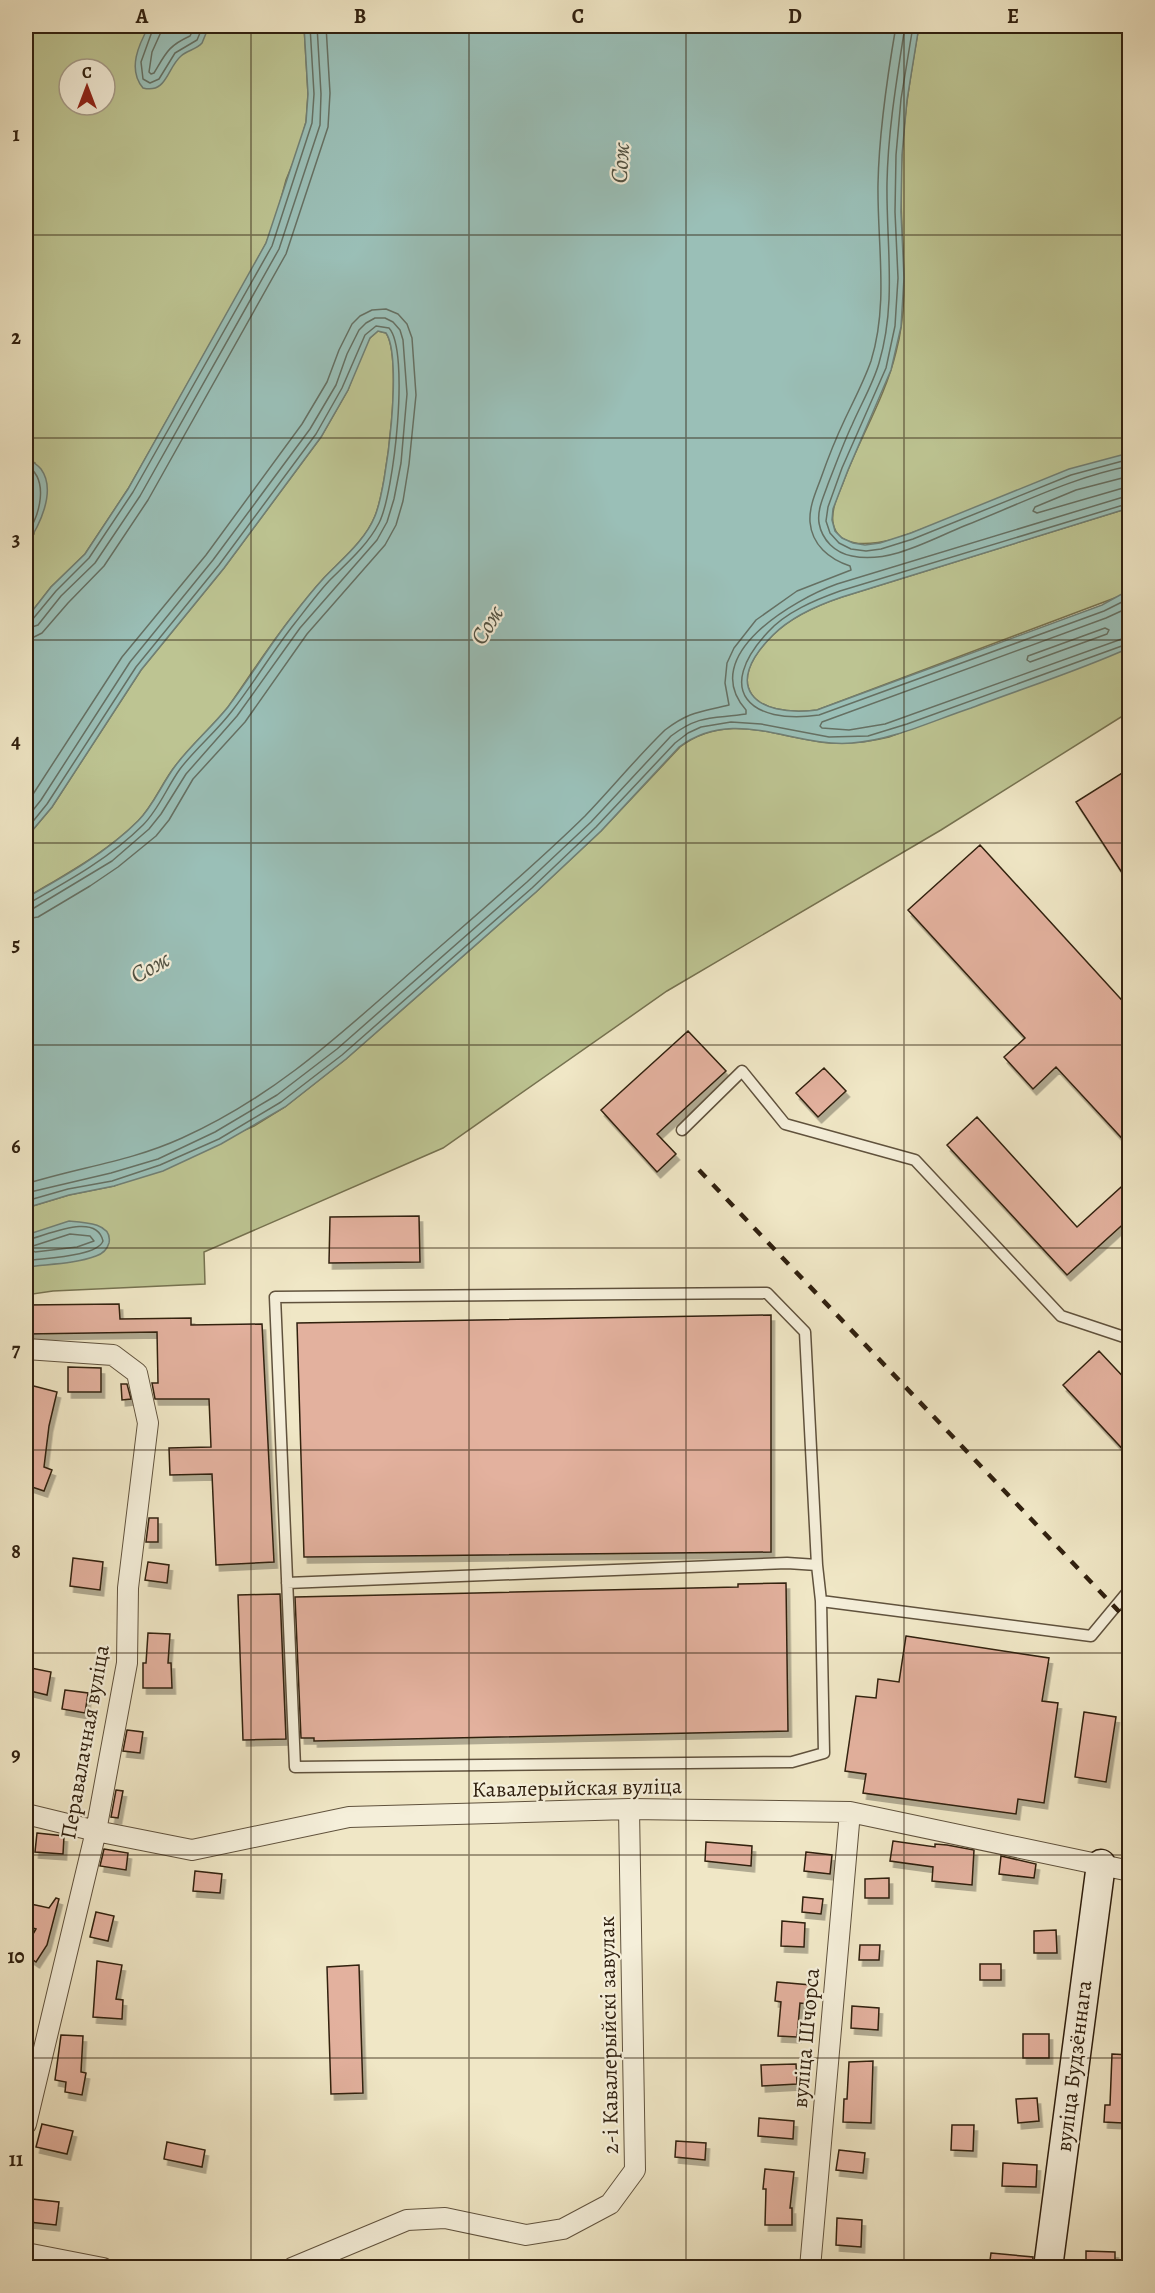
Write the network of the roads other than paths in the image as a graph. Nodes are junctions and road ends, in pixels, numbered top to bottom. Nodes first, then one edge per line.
1 (682, 1130) dead end
2 (1130, 1339) edge
3 (26, 1348) edge
4 (816, 1565) junction
5 (287, 1583) junction
6 (1130, 1589) edge
7 (821, 1601) junction
8 (629, 1809) junction
9 (850, 1812) junction
10 (26, 1814) edge
11 (96, 1831) junction
12 (1101, 1864) junction
13 (1130, 1871) edge
14 (26, 2124) edge
15 (26, 2253) edge
16 (104, 2268) edge
17 (292, 2268) edge
18 (810, 2268) edge
19 (1048, 2268) edge

1 - 2 lane
3 - 11 street, Перавалачная вуліца
4 - 5 lane
4 - 5 lane
4 - 7 lane
5 - 7 lane
6 - 7 lane
8 - 9 street, Кавалерыйская вуліца
8 - 11 street, Кавалерыйская вуліца
8 - 17 street, 2-і Кавалерыйскі завулак
9 - 12 street, Кавалерыйская вуліца
9 - 18 street, вуліца Шчорса
10 - 11 street, Кавалерыйская вуліца
11 - 14 street, Перавалачная вуліца
12 - 13 street, Кавалерыйская вуліца
12 - 19 street, вуліца Будзённага
15 - 16 street

